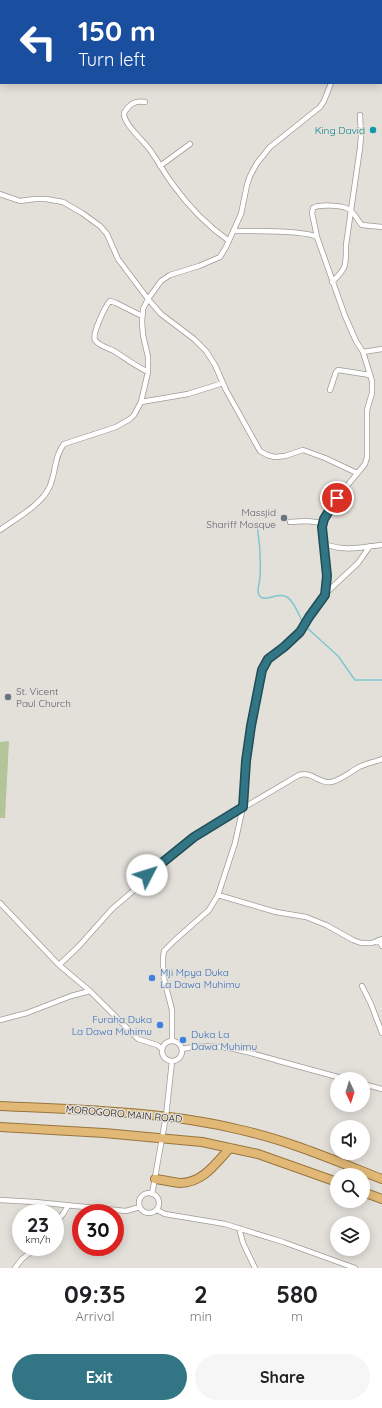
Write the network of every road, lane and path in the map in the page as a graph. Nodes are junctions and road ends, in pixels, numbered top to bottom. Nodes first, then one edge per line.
1 (331, 84) edge
2 (145, 102) dead end
3 (360, 115) dead end
4 (190, 144) dead end
5 (160, 166) junction
6 (0, 194) edge
7 (352, 200) junction
8 (343, 207) junction
9 (351, 210) junction
10 (382, 227) edge
11 (233, 231) junction
12 (317, 237) junction
13 (229, 241) junction
14 (332, 282) junction
15 (148, 299) junction
16 (142, 316) junction
17 (382, 349) edge
18 (363, 352) junction
19 (148, 372) junction
20 (370, 375) junction
21 (224, 383) junction
22 (330, 390) dead end
23 (141, 402) junction
24 (357, 473) junction
25 (290, 522) dead end
26 (323, 523) junction
27 (0, 530) edge
28 (324, 544) junction
29 (382, 545) edge
30 (370, 546) junction
31 (326, 593) junction
32 (382, 759) edge
33 (243, 807) junction
34 (218, 895) junction
35 (0, 904) edge
36 (381, 940) edge
37 (382, 946) edge
38 (59, 965) junction
39 (362, 986) dead end
40 (90, 991) junction
41 (0, 1020) edge
42 (382, 1033) edge
43 (172, 1041) junction
44 (162, 1049) junction
45 (182, 1049) junction
46 (172, 1061) junction
47 (330, 1075) edge
48 (370, 1086) edge
49 (382, 1089) edge
50 (0, 1106) edge
51 (166, 1116) junction
52 (0, 1127) edge
53 (162, 1139) junction
54 (230, 1148) junction
55 (155, 1178) junction
56 (382, 1179) edge
57 (330, 1180) edge
58 (152, 1194) junction
59 (370, 1195) edge
60 (382, 1199) edge
61 (0, 1200) edge
62 (68, 1206) junction
63 (140, 1208) junction
64 (157, 1210) junction
65 (64, 1211) edge
66 (239, 1228) junction
67 (26, 1256) edge
68 (15, 1268) edge
69 (255, 1268) edge
70 (355, 1268) edge

1 - 11 street
2 - 5 street
3 - 7 street
4 - 5 street
5 - 13 street
6 - 15 street
7 - 8 street
7 - 9 street
8 - 9 street
8 - 12 street
9 - 10 street
9 - 14 street
11 - 12 street
11 - 13 street
12 - 14 street
13 - 15 street
14 - 18 street
15 - 16 street
15 - 21 street
16 - 19 street
16 - 19 street
17 - 18 street
18 - 20 street
19 - 23 street
20 - 22 street
20 - 24 street
21 - 23 street
21 - 24 street
23 - 27 street
24 - 26 street
25 - 26 street
26 - 28 street
28 - 30 street
28 - 31 street
29 - 30 street
30 - 31 street
31 - 33 street
32 - 33 street
33 - 34 street
33 - 38 street
34 - 36 street
34 - 43 street
35 - 38 street
36 - 37 street
38 - 40 street
39 - 42 street
40 - 41 street
40 - 44 street
43 - 44 street
43 - 45 street
44 - 46 street
45 - 46 street
45 - 47 street
46 - 51 street
48 - 49 street
50 - 51 highway, MOROGORO MAIN ROAD
51 - 53 street
51 - 56 highway, MOROGORO MAIN ROAD
52 - 53 highway
53 - 54 highway
53 - 55 street
54 - 55 highway
54 - 57 highway
55 - 58 street
58 - 63 street
58 - 64 street
59 - 60 highway
61 - 62 street
62 - 63 street
62 - 65 street
63 - 64 street
64 - 66 street
66 - 69 street
66 - 70 street
67 - 68 street

